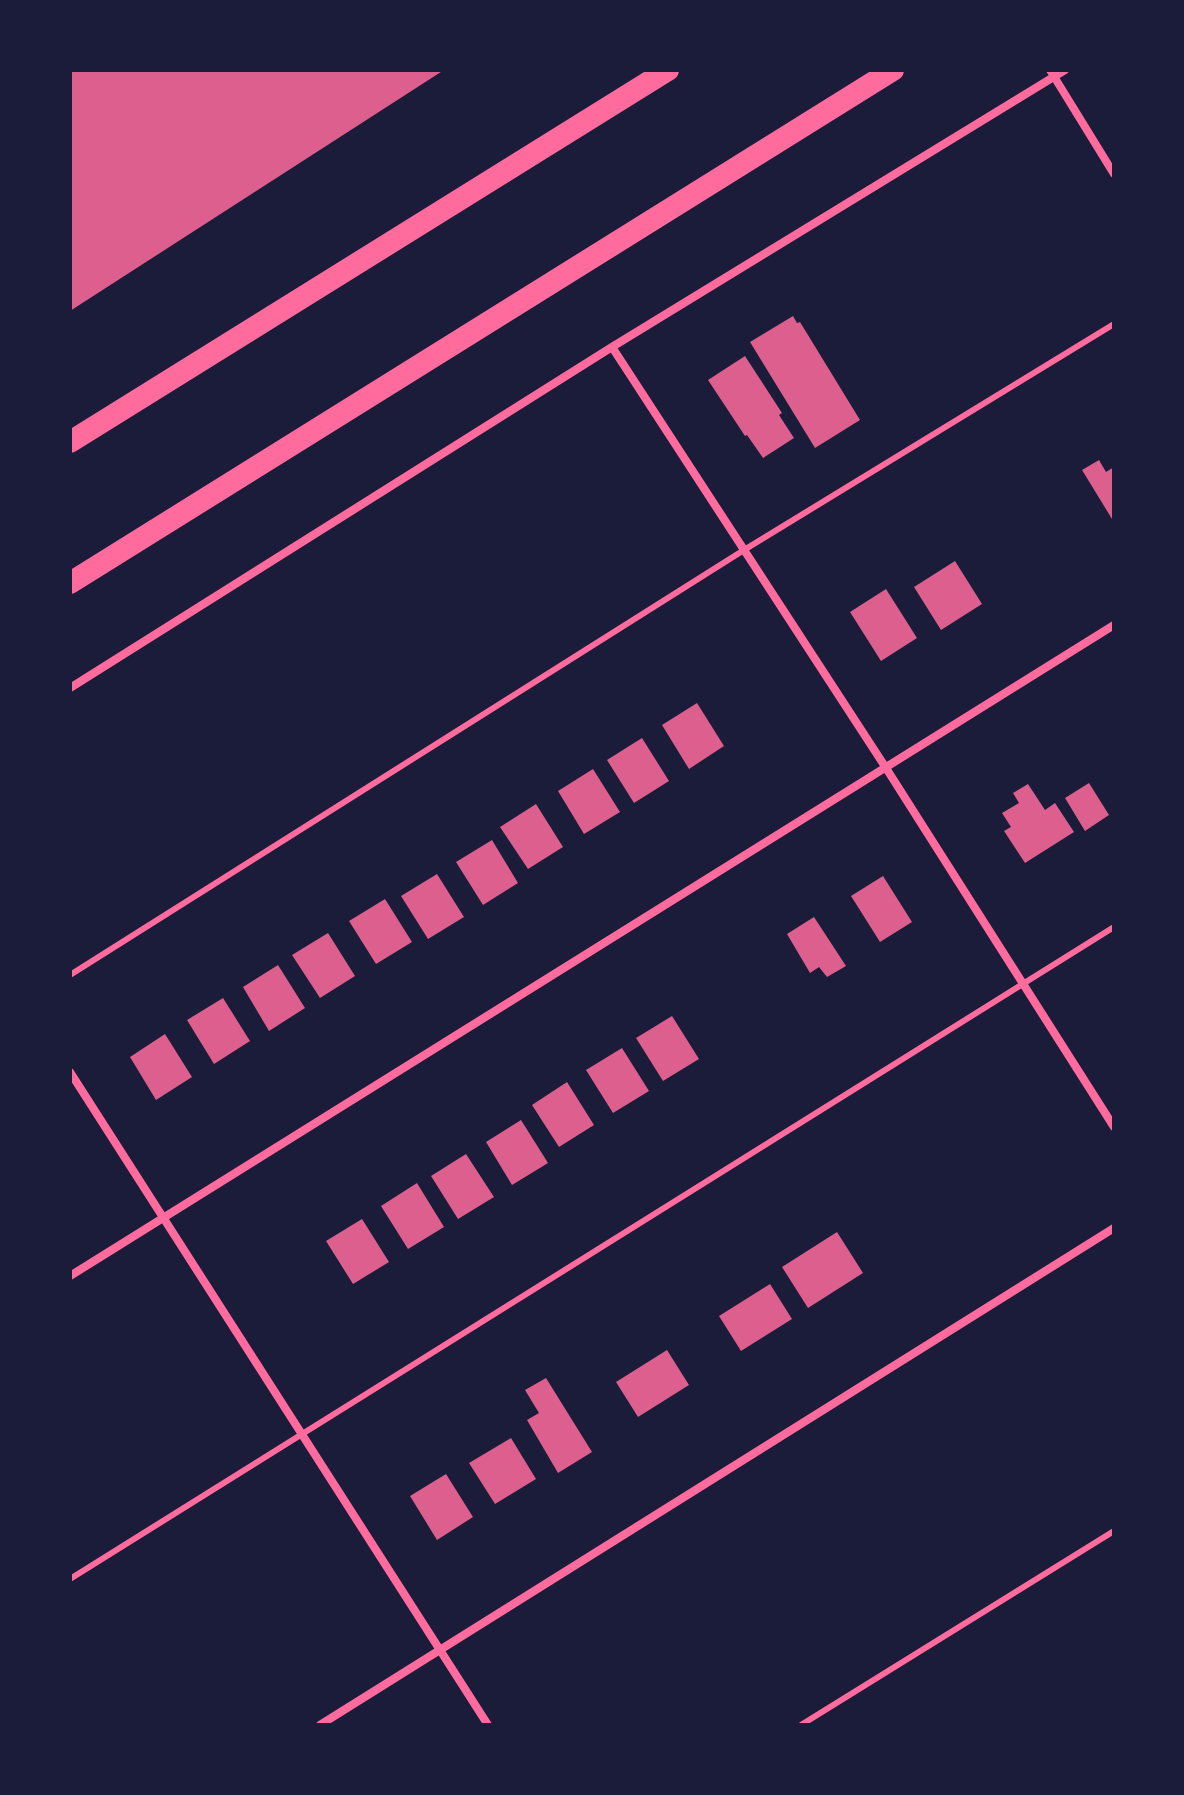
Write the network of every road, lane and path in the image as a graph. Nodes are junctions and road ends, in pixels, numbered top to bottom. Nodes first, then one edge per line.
1 (668, 70) edge
2 (893, 70) edge
3 (1065, 70) edge
4 (1052, 74) edge
5 (1114, 174) edge
6 (1114, 324) edge
7 (612, 347) junction
8 (70, 442) edge
9 (744, 550) junction
10 (70, 583) edge
11 (1114, 625) edge
12 (70, 688) edge
13 (886, 768) junction
14 (1114, 927) edge
15 (70, 975) edge
16 (1023, 985) junction
17 (70, 1072) edge
18 (1114, 1127) edge
19 (164, 1218) junction
20 (1114, 1228) edge
21 (70, 1276) edge
22 (303, 1434) junction
23 (1114, 1531) edge
24 (70, 1579) edge
25 (441, 1650) junction
26 (320, 1725) edge
27 (488, 1725) edge
28 (801, 1725) edge

1 - 8 highway
2 - 10 highway
3 - 4 street
4 - 5 street
4 - 7 street
6 - 9 lane
7 - 9 street
7 - 12 street
9 - 13 street
9 - 15 lane
11 - 13 street
13 - 16 street
13 - 19 street
14 - 16 lane
16 - 18 street
16 - 22 lane
17 - 19 street
19 - 21 street
19 - 22 street
20 - 25 street
22 - 24 lane
22 - 25 street
23 - 28 lane
25 - 26 street
25 - 27 street

